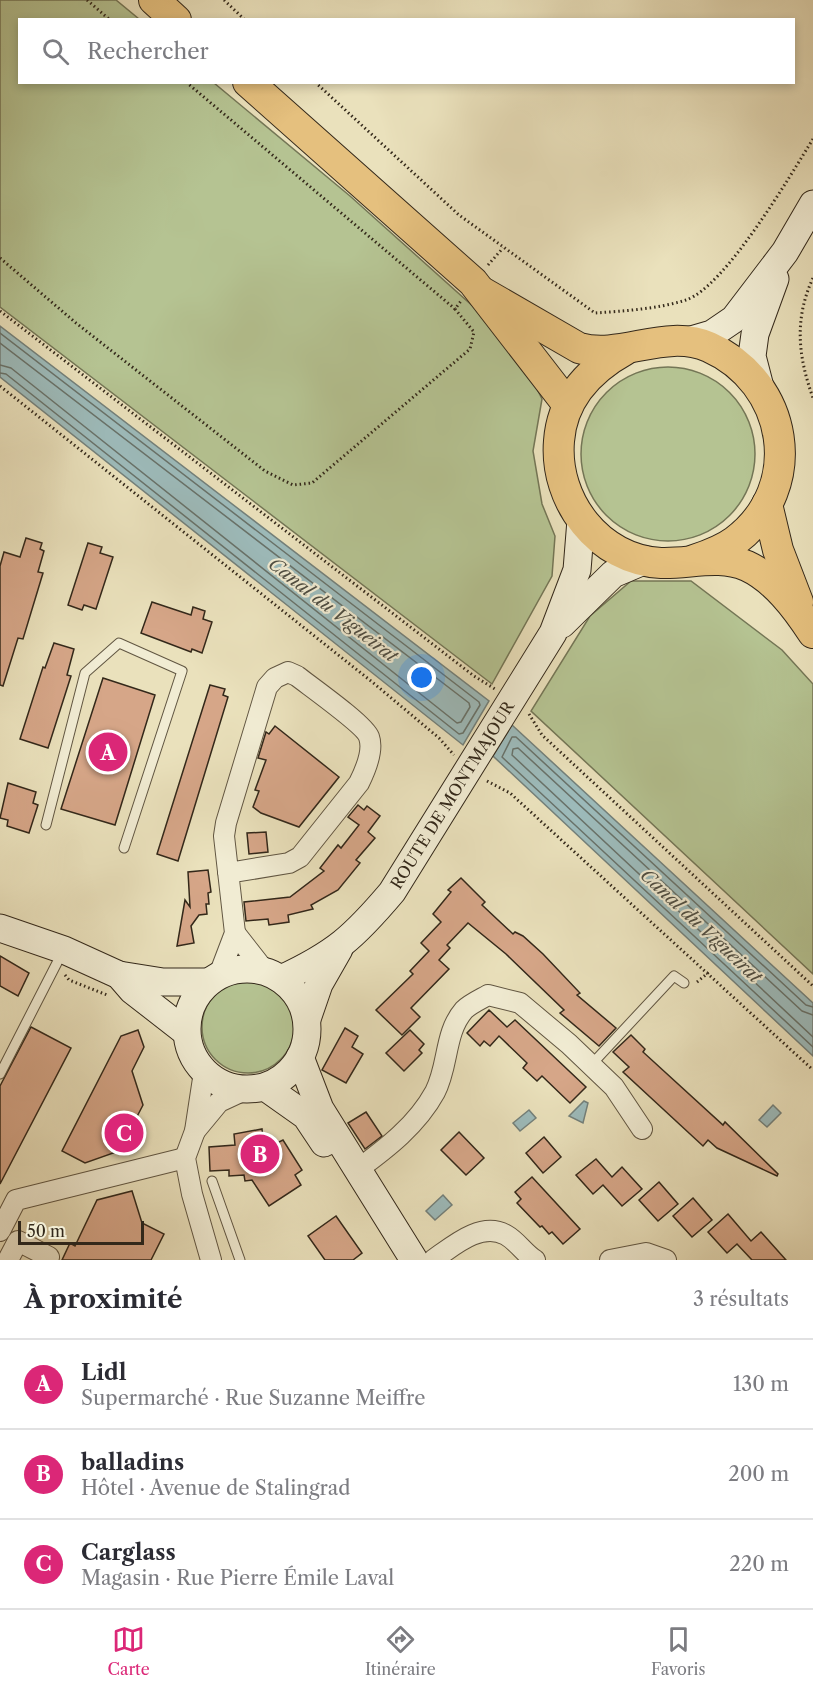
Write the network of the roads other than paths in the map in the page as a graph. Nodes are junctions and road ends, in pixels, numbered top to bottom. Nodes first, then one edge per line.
1 (154, 0) edge
2 (174, 18) edge
3 (250, 84) edge
4 (813, 204) edge
5 (785, 252) junction
6 (478, 287) junction
7 (688, 341) junction
8 (630, 347) junction
9 (760, 387) junction
10 (568, 405) junction
11 (767, 504) junction
12 (580, 520) junction
13 (646, 560) junction
14 (694, 560) junction
15 (809, 626) edge
16 (553, 633) junction
17 (46, 825) dead end
18 (124, 848) dead end
19 (228, 873) junction
20 (0, 928) edge
21 (235, 933) junction
22 (339, 948) junction
23 (64, 950) junction
24 (272, 974) junction
25 (118, 975) junction
26 (214, 978) junction
27 (684, 983) dead end
28 (307, 1019) junction
29 (186, 1032) junction
30 (300, 1057) junction
31 (591, 1065) junction
32 (204, 1072) junction
33 (0, 1074) edge
34 (256, 1088) junction
35 (642, 1129) dead end
36 (195, 1131) junction
37 (185, 1158) junction
38 (351, 1177) junction
39 (213, 1181) dead end
40 (0, 1231) edge
41 (396, 1247) edge
42 (49, 1257) dead end
43 (8, 1260) edge
44 (211, 1260) edge
45 (240, 1260) edge
46 (433, 1260) edge
47 (535, 1260) edge
48 (610, 1260) edge
49 (666, 1260) edge

1 - 2 main road
3 - 6 main road
4 - 5 main road
5 - 7 main road
5 - 9 main road
6 - 8 main road
6 - 10 main road
7 - 8 main road
7 - 9 main road
8 - 10 main road
9 - 11 main road
10 - 12 main road
11 - 14 main road
11 - 15 main road
12 - 13 main road
12 - 16 main road, ROUTE DE MONTMAJOUR
13 - 14 main road
13 - 16 main road, ROUTE DE MONTMAJOUR
14 - 15 main road
16 - 22 main road, ROUTE DE MONTMAJOUR
17 - 18 lane
19 - 19 street
19 - 21 street
20 - 23 main road
21 - 24 street
21 - 26 street
22 - 24 main road, ROUTE DE MONTMAJOUR
22 - 28 main road, ROUTE DE MONTMAJOUR
23 - 25 main road
23 - 33 lane
24 - 26 main road
24 - 28 main road
25 - 26 main road
25 - 29 main road
26 - 29 main road
27 - 31 lane
28 - 30 main road
29 - 32 main road
30 - 34 main road
30 - 38 main road
31 - 35 street
31 - 38 street
32 - 34 main road
32 - 36 street
34 - 36 street
34 - 38 main road
36 - 37 street
37 - 40 street
37 - 44 street
38 - 41 main road
39 - 45 lane
42 - 43 street
46 - 47 street
48 - 49 street

